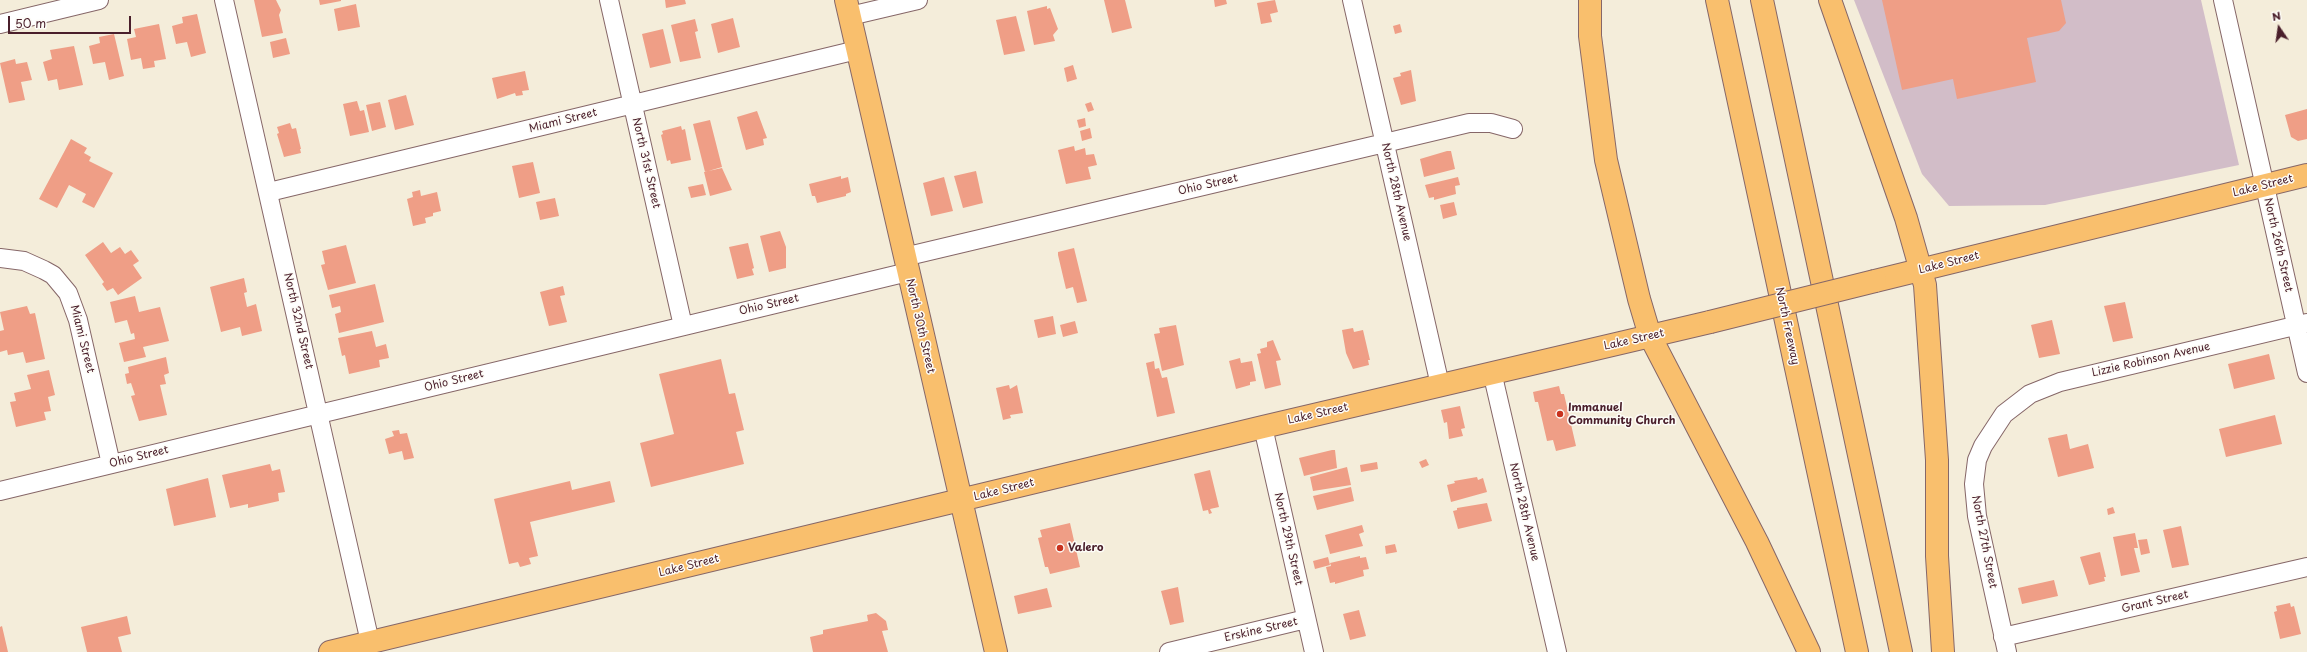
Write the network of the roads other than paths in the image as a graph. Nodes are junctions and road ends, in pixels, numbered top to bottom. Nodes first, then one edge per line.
1 (99, 0) edge
2 (224, 0) edge
3 (609, 0) edge
4 (918, 0) edge
5 (1352, 0) edge
6 (1590, 0) edge
7 (1717, 0) edge
8 (1762, 0) edge
9 (1830, 0) edge
10 (2223, 0) edge
11 (848, 8) edge
12 (0, 24) edge
13 (858, 50) junction
14 (633, 105) junction
15 (1513, 129) dead end
16 (1385, 142) junction
17 (2307, 175) edge
18 (2264, 185) junction
19 (269, 192) junction
20 (0, 258) edge
21 (906, 265) junction
22 (1922, 270) junction
23 (2302, 324) edge
24 (683, 326) junction
25 (1650, 336) junction
26 (1492, 372) junction
27 (2307, 374) edge
28 (1440, 385) junction
29 (319, 414) junction
30 (2004, 414) joint
31 (1263, 427) junction
32 (111, 464) junction
33 (0, 491) edge
34 (960, 500) junction
35 (2307, 567) edge
36 (1306, 619) junction
37 (370, 642) junction
38 (2005, 645) edge
39 (330, 652) edge
40 (996, 652) edge
41 (1169, 652) edge
42 (1314, 652) edge
43 (1557, 652) edge
44 (1809, 652) edge
45 (1857, 652) edge
46 (1901, 652) edge
47 (1943, 652) edge

1 - 12 street
2 - 19 street, North 32nd Street
3 - 14 street, North 31st Street
4 - 11 street
5 - 16 street, North 28th Avenue
6 - 25 main road
7 - 45 main road, North Freeway
8 - 46 main road
9 - 22 main road
10 - 18 street, North 26th Street
11 - 13 main road, North 30th Street
13 - 14 street, Miami Street
13 - 21 main road, North 30th Street
14 - 19 street, Miami Street
14 - 24 street, North 31st Street
15 - 16 street, Ohio Street
16 - 21 street, Ohio Street
16 - 28 street, North 28th Avenue
17 - 18 main road, Lake Street
18 - 22 main road, Lake Street
18 - 23 street, North 26th Street
19 - 29 street, North 32nd Street
20 - 32 street, Miami Street
21 - 24 street, Ohio Street
21 - 34 main road, North 30th Street
22 - 25 main road, Lake Street, bridge
22 - 47 main road
23 - 27 street, North 26th Street
23 - 30 street, Lizzie Robinson Avenue
24 - 29 street, Ohio Street
25 - 26 main road, Lake Street
25 - 44 main road
26 - 28 main road, Lake Street
26 - 43 street, North 28th Avenue
28 - 31 main road, Lake Street
29 - 32 street, Ohio Street
29 - 37 street, North 32nd Street
30 - 38 street, North 27th Street
31 - 34 main road, Lake Street
31 - 36 street, North 29th Street
32 - 33 street, Ohio Street
34 - 37 main road, Lake Street
34 - 40 main road, North 30th Street
35 - 38 street, Grant Street
36 - 41 street, Erskine Street
36 - 42 street, North 29th Street
37 - 39 main road, Lake Street

